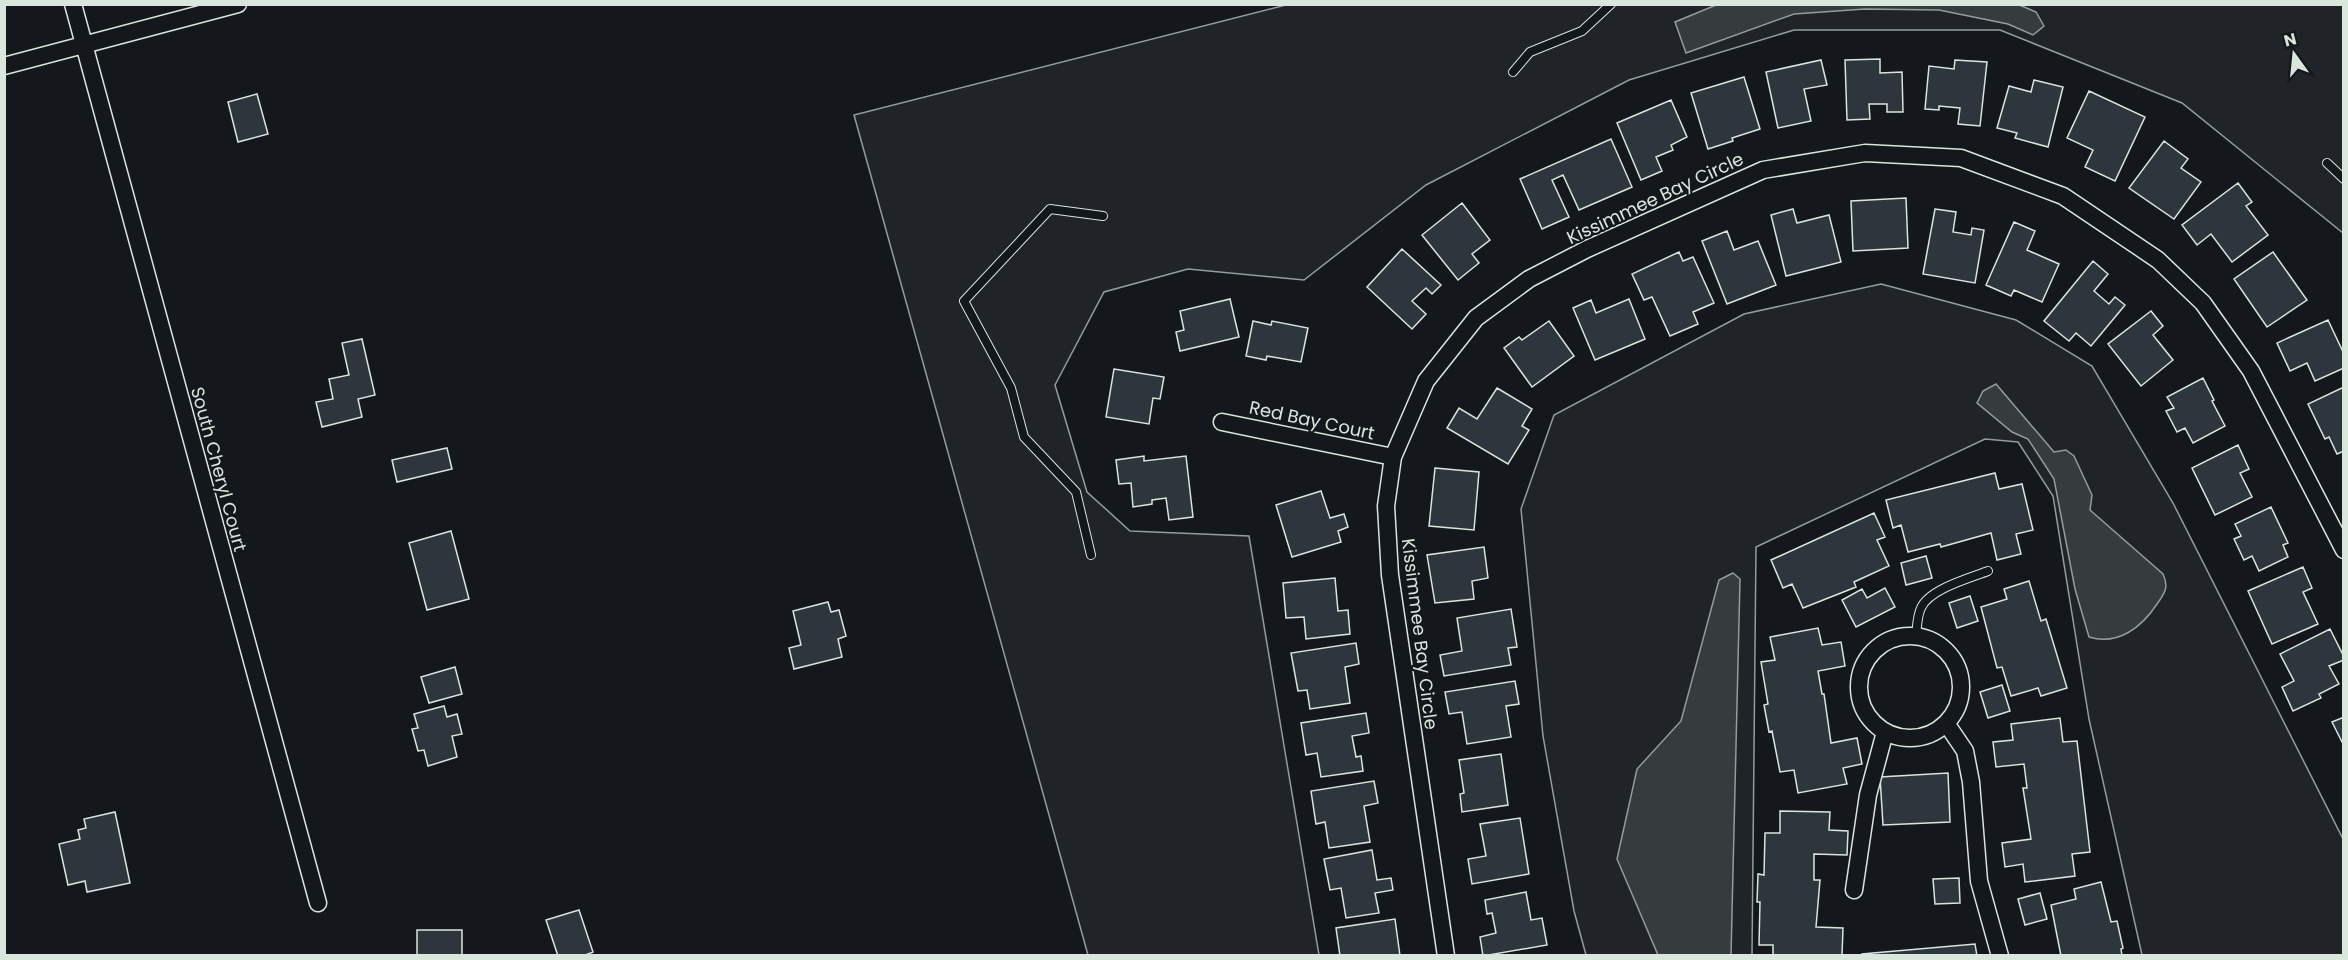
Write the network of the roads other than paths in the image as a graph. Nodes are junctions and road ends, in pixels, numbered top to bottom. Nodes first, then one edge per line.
1 (73, 4) edge
2 (238, 4) edge
3 (1611, 4) edge
4 (84, 45) junction
5 (4, 66) edge
6 (1513, 72) dead end
7 (2327, 163) dead end
8 (2343, 179) edge
9 (1103, 216) dead end
10 (1222, 422) dead end
11 (1393, 457) junction
12 (2343, 550) edge
13 (1091, 555) dead end
14 (1988, 571) dead end
15 (1916, 637) junction
16 (1946, 723) junction
17 (1885, 732) junction
18 (1854, 890) dead end
19 (318, 903) dead end
20 (1446, 956) edge
21 (2000, 956) edge

1 - 4 street, South Cheryl Court
2 - 4 street
3 - 6 lane
4 - 5 street
4 - 19 street, South Cheryl Court
7 - 8 lane
9 - 13 lane
10 - 11 street, Red Bay Court
11 - 12 street, Kissimmee Bay Circle
11 - 20 street, Kissimmee Bay Circle
14 - 15 lane
15 - 16 street
15 - 17 street
16 - 17 street
16 - 21 street
17 - 18 street

